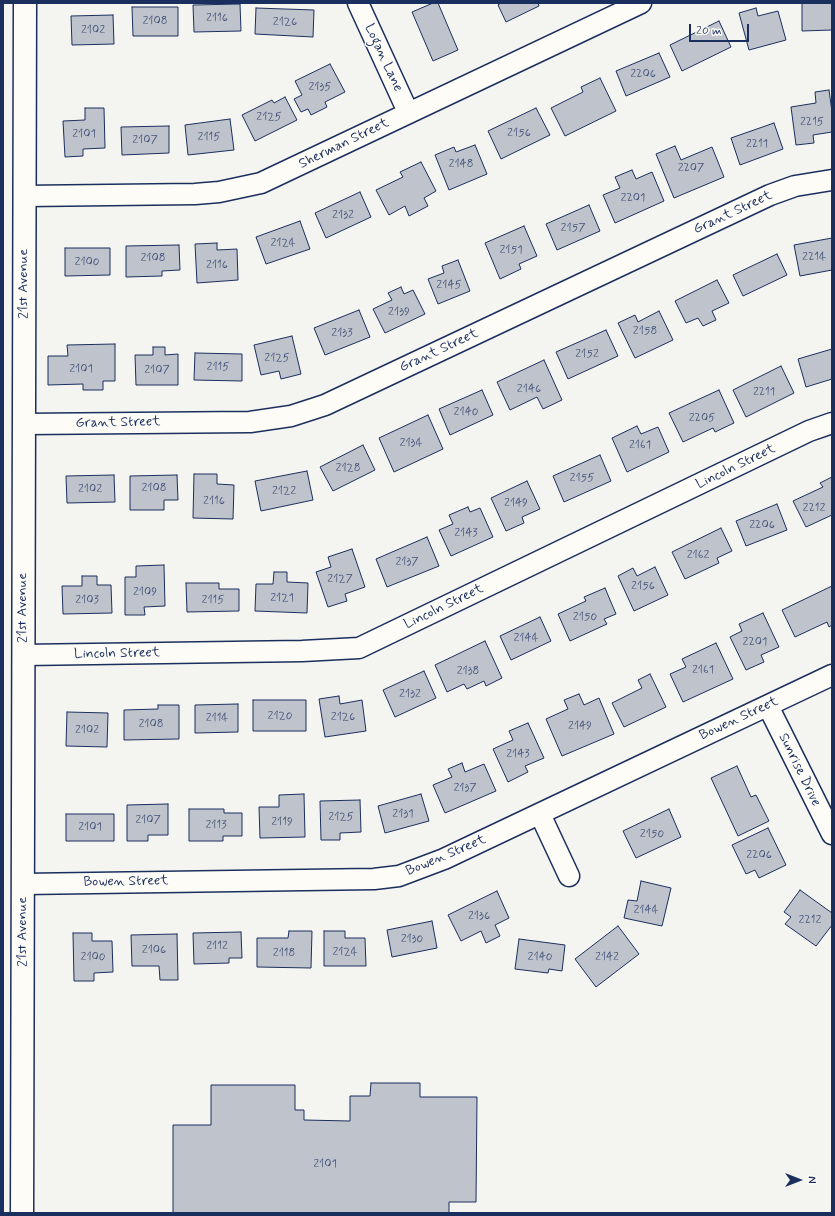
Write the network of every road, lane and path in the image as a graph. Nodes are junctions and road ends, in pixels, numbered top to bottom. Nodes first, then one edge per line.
1 (25, 3) edge
2 (358, 3) edge
3 (633, 5) edge
4 (408, 112) junction
5 (832, 180) edge
6 (25, 196) junction
7 (832, 423) edge
8 (24, 424) junction
9 (23, 655) junction
10 (832, 675) edge
11 (768, 706) junction
12 (540, 814) junction
13 (832, 834) edge
14 (570, 876) dead end
15 (23, 884) junction
16 (22, 1213) edge

1 - 6 street, 21st Avenue
2 - 4 street, Logan Lane
3 - 4 street, Sherman Street
4 - 6 street, Sherman Street
5 - 8 street, Grant Street
6 - 8 street, 21st Avenue
7 - 9 street, Lincoln Street
8 - 9 street, 21st Avenue
9 - 15 street, 21st Avenue
10 - 11 street, Bowen Street
11 - 12 street, Bowen Street
11 - 13 street, Sunrise Drive
12 - 14 street
12 - 15 street, Bowen Street
15 - 16 street, 21st Avenue

